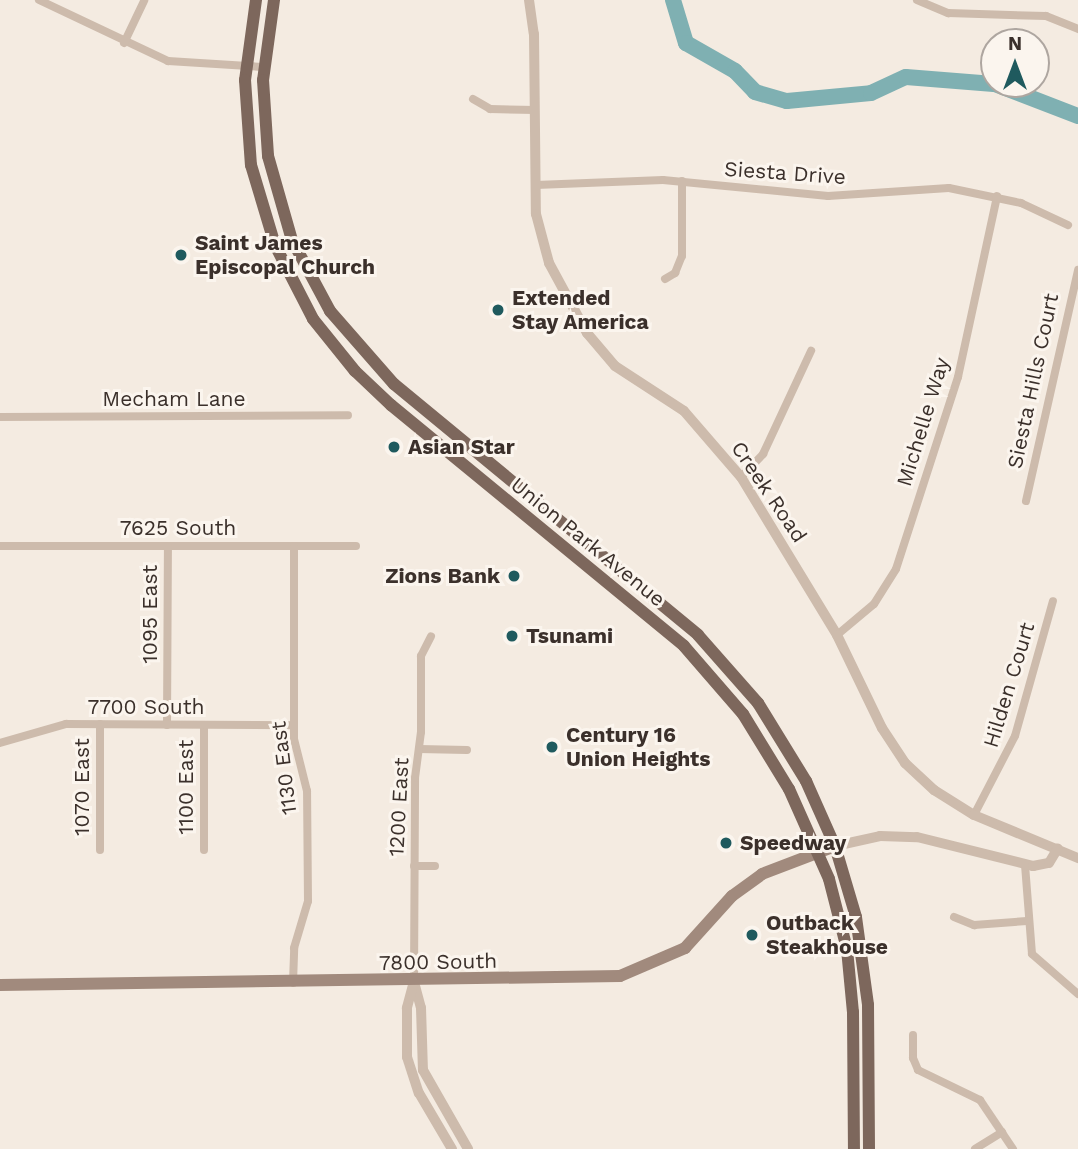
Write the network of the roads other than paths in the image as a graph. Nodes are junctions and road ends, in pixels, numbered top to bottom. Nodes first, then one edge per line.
1 (38, 0) edge
2 (256, 0) edge
3 (274, 0) edge
4 (529, 0) edge
5 (917, 0) edge
6 (144, 1) edge
7 (1078, 29) edge
8 (124, 43) junction
9 (246, 66) junction
10 (263, 67) junction
11 (473, 99) dead end
12 (535, 110) junction
13 (682, 181) junction
14 (536, 185) junction
15 (998, 195) junction
16 (1068, 225) dead end
17 (1078, 270) edge
18 (666, 279) dead end
19 (811, 351) dead end
20 (348, 415) dead end
21 (0, 417) edge
22 (741, 477) junction
23 (1026, 501) dead end
24 (0, 546) edge
25 (168, 546) junction
26 (295, 546) junction
27 (356, 546) dead end
28 (1053, 601) dead end
29 (837, 635) junction
30 (430, 636) dead end
31 (100, 724) junction
32 (167, 725) junction
33 (204, 725) junction
34 (294, 725) junction
35 (0, 743) edge
36 (419, 749) junction
37 (467, 750) dead end
38 (974, 815) junction
39 (835, 846) junction
40 (1058, 848) junction
41 (100, 850) dead end
42 (204, 850) dead end
43 (818, 851) junction
44 (1078, 858) edge
45 (1025, 865) junction
46 (414, 866) junction
47 (435, 866) dead end
48 (954, 917) dead end
49 (1027, 921) junction
50 (851, 973) junction
51 (414, 982) junction
52 (293, 984) junction
53 (0, 985) edge
54 (1078, 994) edge
55 (868, 1018) junction
56 (913, 1035) dead end
57 (1002, 1132) junction
58 (452, 1149) edge
59 (468, 1149) edge
60 (854, 1149) edge
61 (869, 1149) edge
62 (975, 1149) edge
63 (1013, 1149) edge

1 - 8 street
2 - 9 main road, Union Park Avenue
3 - 10 main road, Union Park Avenue
4 - 12 street, Creek Road
5 - 7 street
6 - 8 street
8 - 9 street
9 - 10 street
9 - 43 main road, Union Park Avenue
10 - 39 main road, Union Park Avenue
11 - 12 street
12 - 14 street, Creek Road
13 - 14 street, Siesta Drive
13 - 15 street, Siesta Drive
13 - 18 street
14 - 22 street, Creek Road
15 - 16 street, Siesta Drive
15 - 29 street, Michelle Way
17 - 23 street, Siesta Hills Court
19 - 22 street
20 - 21 street, Mecham Lane
22 - 29 street, Creek Road
24 - 25 street, 7625 South
25 - 26 street, 7625 South
25 - 32 street, 1095 East
26 - 27 street, 7625 South
26 - 34 street, 1130 East
28 - 38 street, Hilden Court
29 - 38 street, Creek Road
30 - 36 street, 1200 East
31 - 32 street, 7700 South
31 - 35 street, 7700 South
31 - 41 street, 1070 East
32 - 33 street, 7700 South
33 - 34 street, 7700 South
33 - 42 street, 1100 East
34 - 52 street, 1130 East
36 - 37 street
36 - 46 street, 1200 East
38 - 40 street, Creek Road
39 - 43 main road, 7800 South
39 - 45 street
39 - 55 main road, Union Park Avenue
40 - 44 street, Creek Road
40 - 45 street
43 - 50 main road, Union Park Avenue
43 - 51 main road, 7800 South
45 - 49 street
46 - 47 street
46 - 51 street, 1200 East
48 - 49 street
49 - 54 street
50 - 55 main road
50 - 60 main road, Union Park Avenue
51 - 52 main road, 7800 South
51 - 58 street
51 - 59 street
52 - 53 main road, 7800 South
55 - 61 main road, Union Park Avenue
56 - 57 street
57 - 62 street
57 - 63 street

